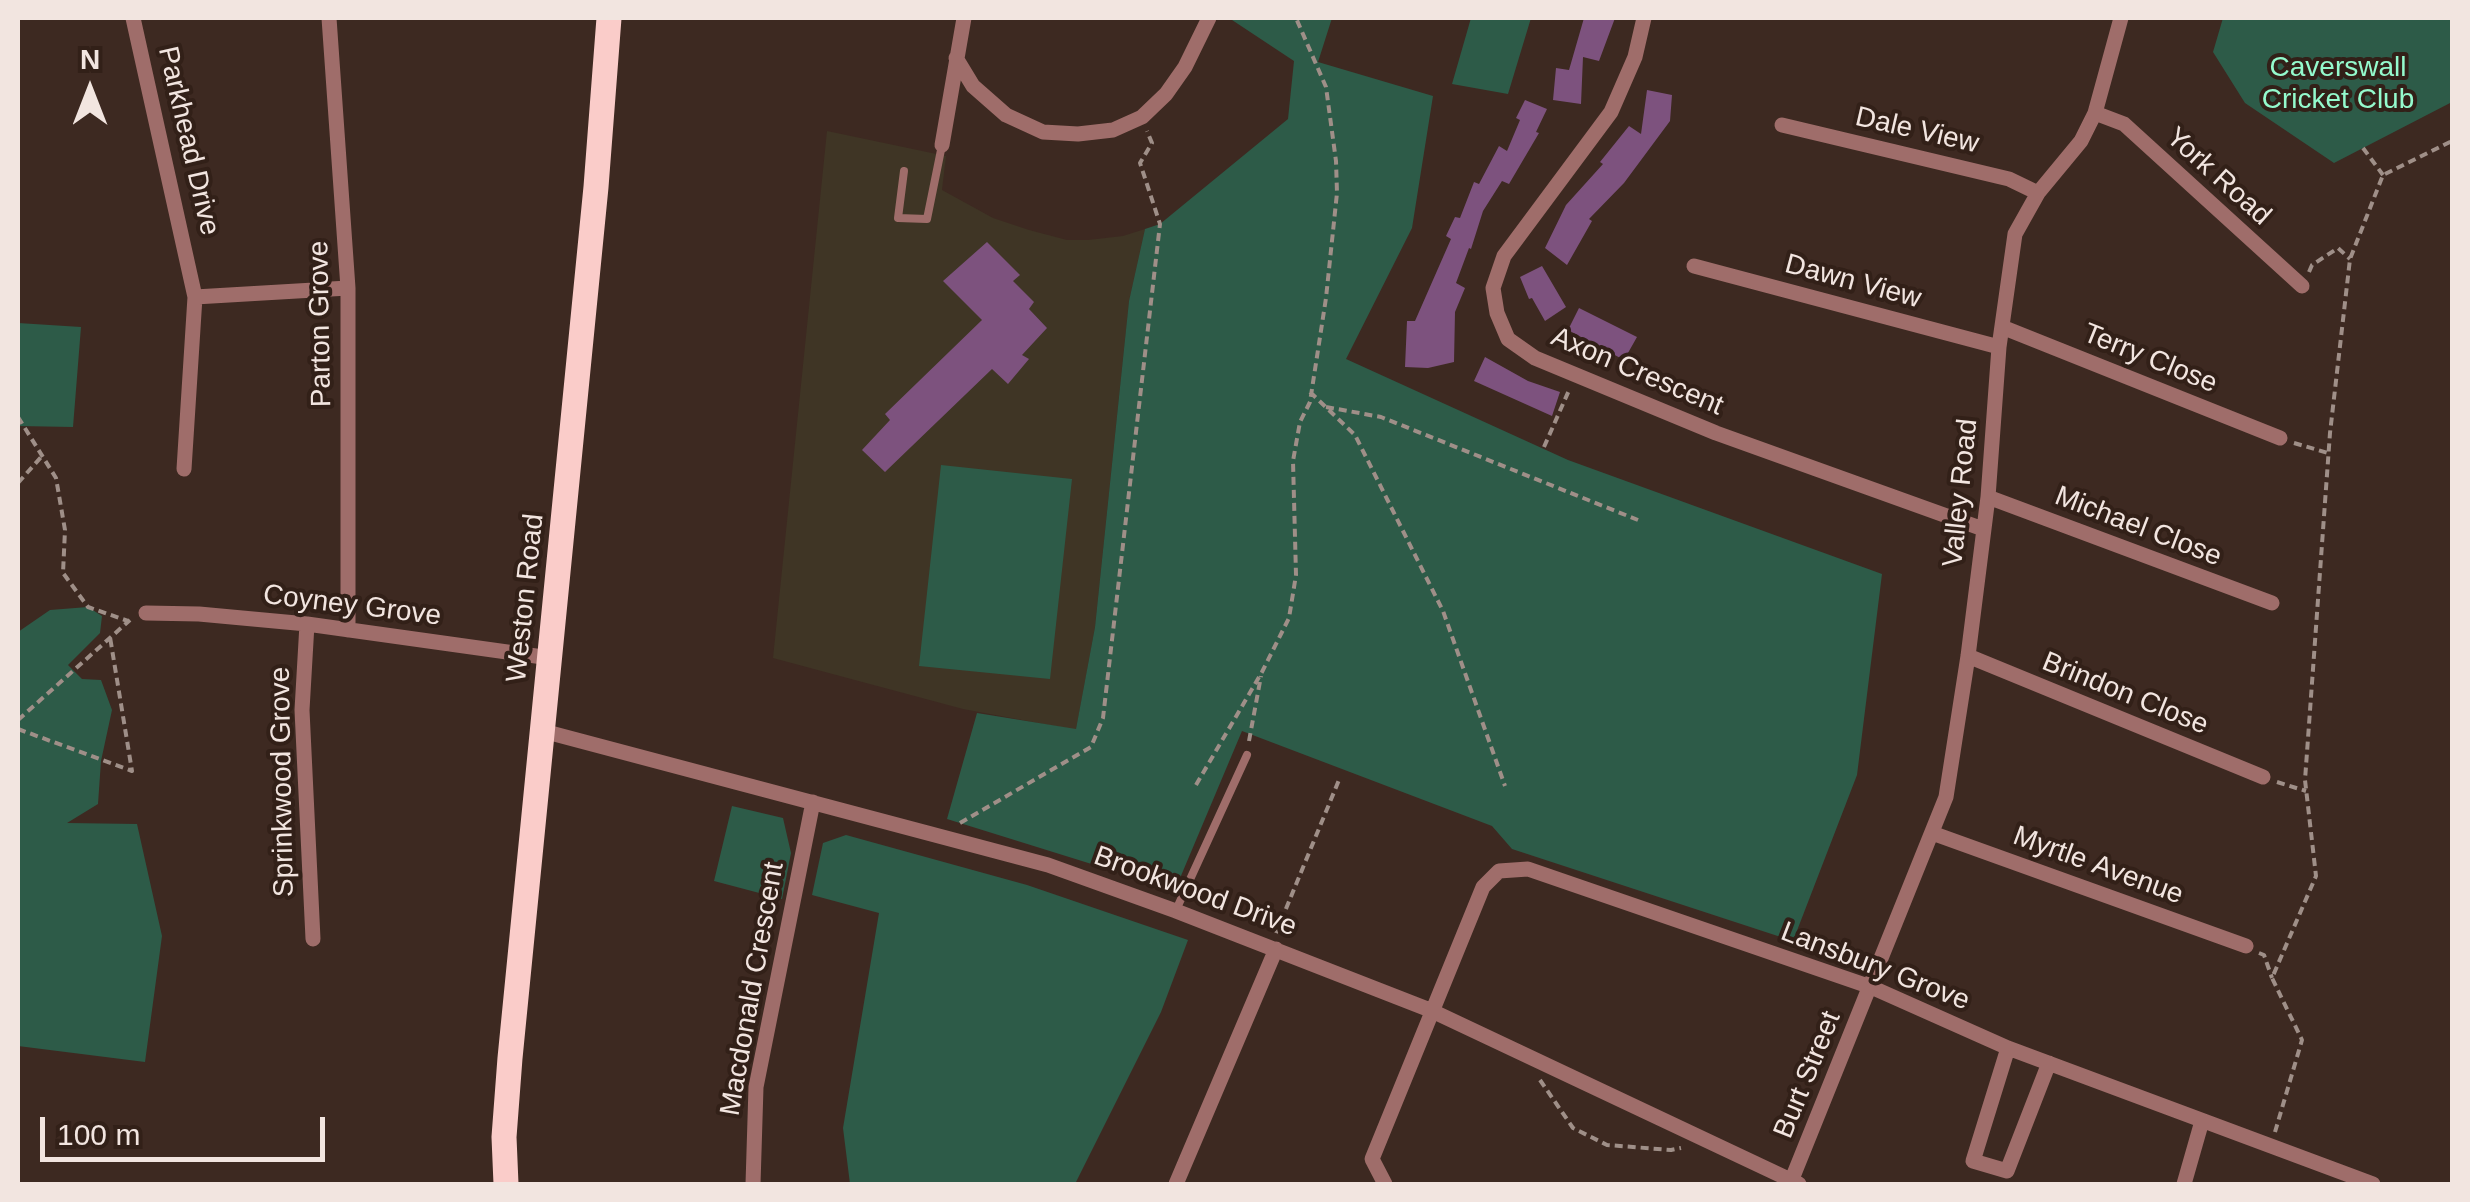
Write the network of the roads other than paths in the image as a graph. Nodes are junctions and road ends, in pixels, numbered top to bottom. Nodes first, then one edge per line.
1 (133, 18) edge
2 (329, 18) edge
3 (609, 18) edge
4 (964, 18) edge
5 (1209, 18) edge
6 (1644, 18) edge
7 (2115, 18) edge
8 (956, 58) junction
9 (2095, 112) junction
10 (1782, 125) dead end
11 (942, 145) joint
12 (904, 170) dead end
13 (2038, 193) junction
14 (1694, 266) dead end
15 (2302, 286) road end
16 (348, 288) junction
17 (195, 298) junction
18 (2002, 327) junction
19 (2000, 346) junction
20 (2280, 438) road end
21 (184, 469) dead end
22 (1988, 497) junction
23 (1983, 530) junction
24 (2272, 603) dead end
25 (146, 613) road end
26 (307, 624) junction
27 (348, 630) junction
28 (1968, 656) junction
29 (550, 658) junction
30 (543, 731) junction
31 (1247, 756) road end
32 (2264, 777) road end
33 (813, 802) junction
34 (1932, 833) junction
35 (1176, 910) junction
36 (313, 939) dead end
37 (2246, 946) road end
38 (1273, 948) junction
39 (1871, 988) junction
40 (1430, 1010) junction
41 (2008, 1048) junction
42 (2049, 1063) junction
43 (2202, 1121) junction
44 (1794, 1183) edge
45 (506, 1184) edge
46 (753, 1184) edge
47 (1176, 1184) edge
48 (1386, 1184) edge
49 (2184, 1184) edge
50 (2373, 1184) edge

1 - 17 street, Parkhead Drive
2 - 16 street, Parton Grove
3 - 29 highway, Weston Road
4 - 8 street
5 - 8 street
6 - 23 street, Axon Crescent
7 - 9 street, Valley Road
8 - 11 street
9 - 13 street, Valley Road
9 - 15 street, York Road
10 - 13 street, Dale View
11 - 12 lane
13 - 18 street, Valley Road
14 - 19 street, Dawn View
16 - 17 street
16 - 27 street, Parton Grove
17 - 21 street, Parkhead Drive
18 - 19 street, Valley Road
18 - 20 street, Terry Close
19 - 22 street, Valley Road
22 - 23 street, Valley Road
22 - 24 street, Michael Close
23 - 28 street, Valley Road
25 - 26 street, Coyney Grove
26 - 27 street, Coyney Grove
26 - 36 street, Sprinkwood Grove
27 - 29 street, Coyney Grove
28 - 32 street, Brindon Close
28 - 34 street, Valley Road
29 - 30 highway, Weston Road
30 - 33 street, Brookwood Drive
30 - 45 highway, Weston Road
31 - 35 lane
33 - 35 street, Brookwood Drive
33 - 46 street, Macdonald Crescent
34 - 37 street, Myrtle Avenue
34 - 39 street, Valley Road
35 - 38 street, Brookwood Drive
38 - 40 street, Brookwood Drive
38 - 47 street
39 - 40 street, Lansbury Grove
39 - 41 street, Lansbury Grove
39 - 44 street, Burt Street
40 - 44 street, Brookwood Drive
40 - 48 street, Lansbury Grove
41 - 42 street, Lansbury Grove
41 - 42 street
42 - 43 street, Lansbury Grove
43 - 49 street
43 - 50 street, Lansbury Grove

